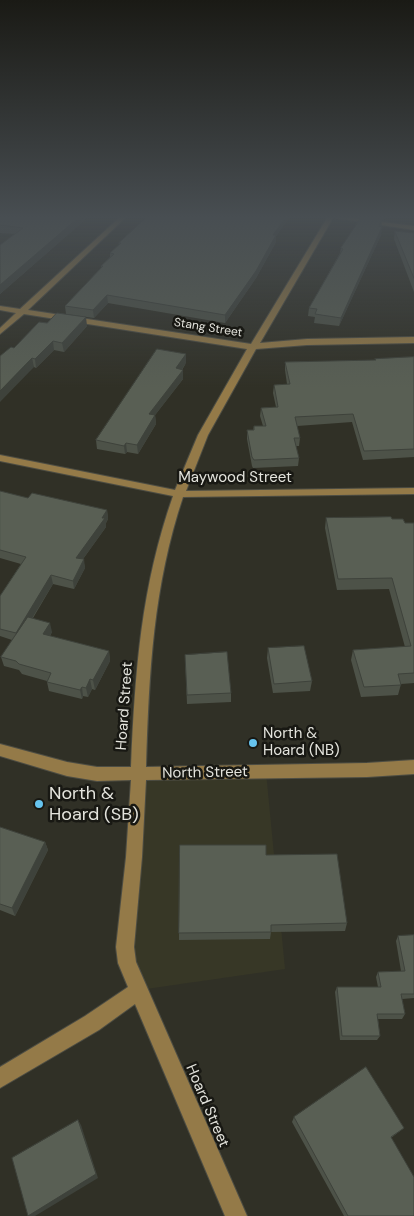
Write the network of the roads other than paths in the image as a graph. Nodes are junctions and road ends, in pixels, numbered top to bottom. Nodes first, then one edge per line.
1 (61, 275) edge
2 (296, 275) edge
3 (0, 308) edge
4 (22, 311) junction
5 (0, 332) edge
6 (414, 340) edge
7 (253, 348) junction
8 (0, 458) edge
9 (414, 491) edge
10 (179, 494) junction
11 (0, 750) edge
12 (414, 767) edge
13 (138, 773) junction
14 (139, 990) junction
15 (0, 1078) edge
16 (236, 1216) edge

1 - 4 street
2 - 7 street, Hoard Street
3 - 4 street, Stang Street
4 - 5 street
4 - 7 street, Stang Street
6 - 7 street, Stang Street
7 - 10 street, Hoard Street
8 - 10 street, Maywood Street
9 - 10 street, Maywood Street
10 - 13 street, Hoard Street
11 - 13 street, North Street
12 - 13 street, North Street
13 - 14 street, Hoard Street
14 - 15 street
14 - 16 street, Hoard Street

